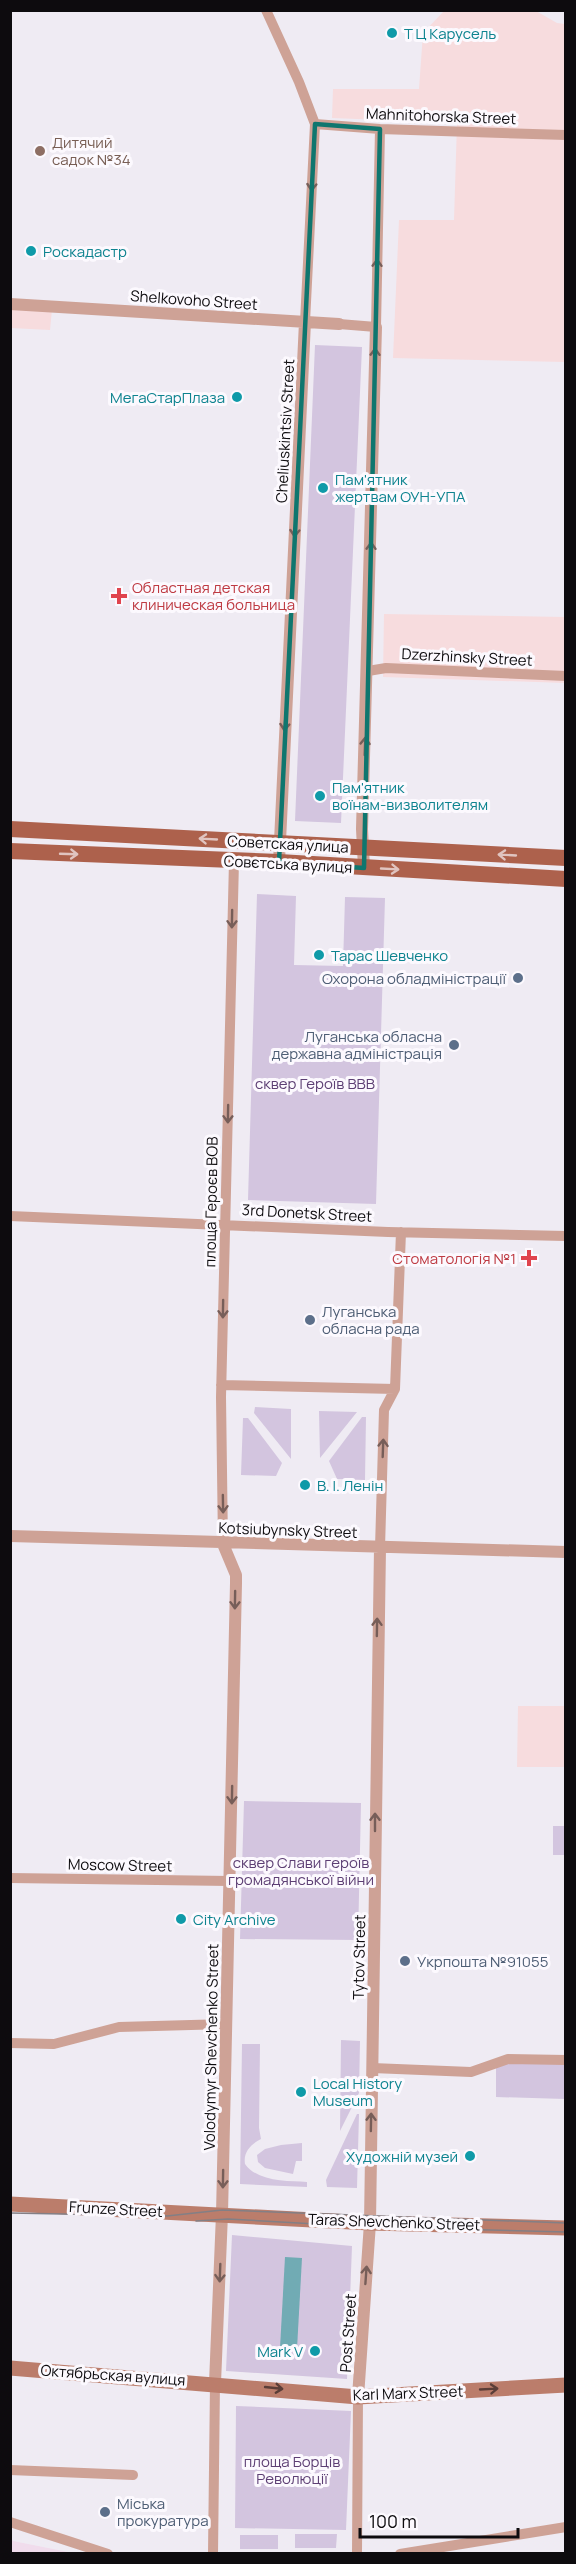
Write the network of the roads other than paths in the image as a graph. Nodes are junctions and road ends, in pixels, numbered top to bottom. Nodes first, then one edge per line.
1 (267, 10) edge
2 (315, 124) junction
3 (380, 129) junction
4 (566, 135) edge
5 (10, 304) edge
6 (305, 322) junction
7 (339, 324) joint
8 (376, 327) junction
9 (368, 671) junction
10 (566, 676) edge
11 (10, 829) edge
12 (279, 843) junction
13 (363, 848) junction
14 (10, 851) edge
15 (566, 858) edge
16 (234, 861) junction
17 (279, 862) junction
18 (364, 868) junction
19 (566, 879) edge
20 (10, 1216) edge
21 (225, 1225) junction
22 (401, 1232) junction
23 (566, 1236) edge
24 (221, 1385) junction
25 (395, 1389) junction
26 (10, 1536) edge
27 (223, 1544) junction
28 (380, 1548) junction
29 (566, 1552) edge
30 (10, 1878) edge
31 (230, 1881) junction
32 (226, 2024) junction
33 (10, 2043) edge
34 (566, 2060) edge
35 (372, 2068) junction
36 (10, 2204) edge
37 (222, 2214) junction
38 (370, 2223) junction
39 (566, 2228) edge
40 (10, 2368) edge
41 (216, 2383) junction
42 (566, 2385) edge
43 (358, 2397) junction
44 (10, 2470) edge
45 (133, 2475) dead end
46 (10, 2522) edge
47 (566, 2527) edge
48 (108, 2553) edge
49 (213, 2553) edge
50 (357, 2553) edge
51 (400, 2553) edge

1 - 2 street, Cheliuskintsiv Street
2 - 3 street, Mahnitohorska Street
2 -> 6 street, Cheliuskintsiv Street
3 - 4 street, Mahnitohorska Street
8 -> 3 street
5 - 6 street, Shelkovoho Street
6 - 7 street, Shelkovoho Street
6 -> 12 street, Cheliuskintsiv Street
7 - 8 street, Shelkovoho Street
9 -> 8 street
9 - 10 street, Dzerzhinsky Street
13 -> 9 street
12 -> 11 main road, Советская улица
12 - 13 main road, Советская улица
12 - 17 street, Cheliuskintsiv Street
15 -> 13 main road, Советская улица
13 - 18 street
14 -> 16 main road, Совєтська вулиця
16 - 17 main road, Совєтська вулиця
16 -> 21 street, площа Героєв ВОВ
17 - 18 main road, Совєтська вулиця
18 -> 19 main road, Совєтська вулиця
20 - 21 street, 3rd Donetsk Street
21 - 22 street, 3rd Donetsk Street
21 -> 24 street, площа Героєв ВОВ
22 - 23 street, 3rd Donetsk Street
22 - 25 street
24 - 25 street
24 -> 27 street, площа Героєв ВОВ
28 -> 25 street
26 - 27 street, Kotsiubynsky Street
27 - 28 street, Kotsiubynsky Street
27 -> 31 street, Volodymyr Shevchenko Street
28 - 29 street, Kotsiubynsky Street
35 -> 28 street, Tytov Street
30 - 31 street, Moscow Street
31 - 32 street, Volodymyr Shevchenko Street
32 - 33 street
32 -> 37 street, Volodymyr Shevchenko Street
34 - 35 street
38 -> 35 street, Tytov Street
36 - 37 main road, Frunze Street
37 - 38 main road, Taras Shevchenko Street
37 -> 41 street, Volodymyr Shevchenko Street
38 - 39 main road, Taras Shevchenko Street
43 -> 38 street, Post Street
40 - 41 main road, Октябрьская вулиця
41 -> 43 main road, Karl Marx Street
41 - 49 street, Volodymyr Shevchenko Street
43 -> 42 main road, Karl Marx Street
43 - 50 street, Post Street
44 - 45 street
46 - 48 street
47 - 51 street

